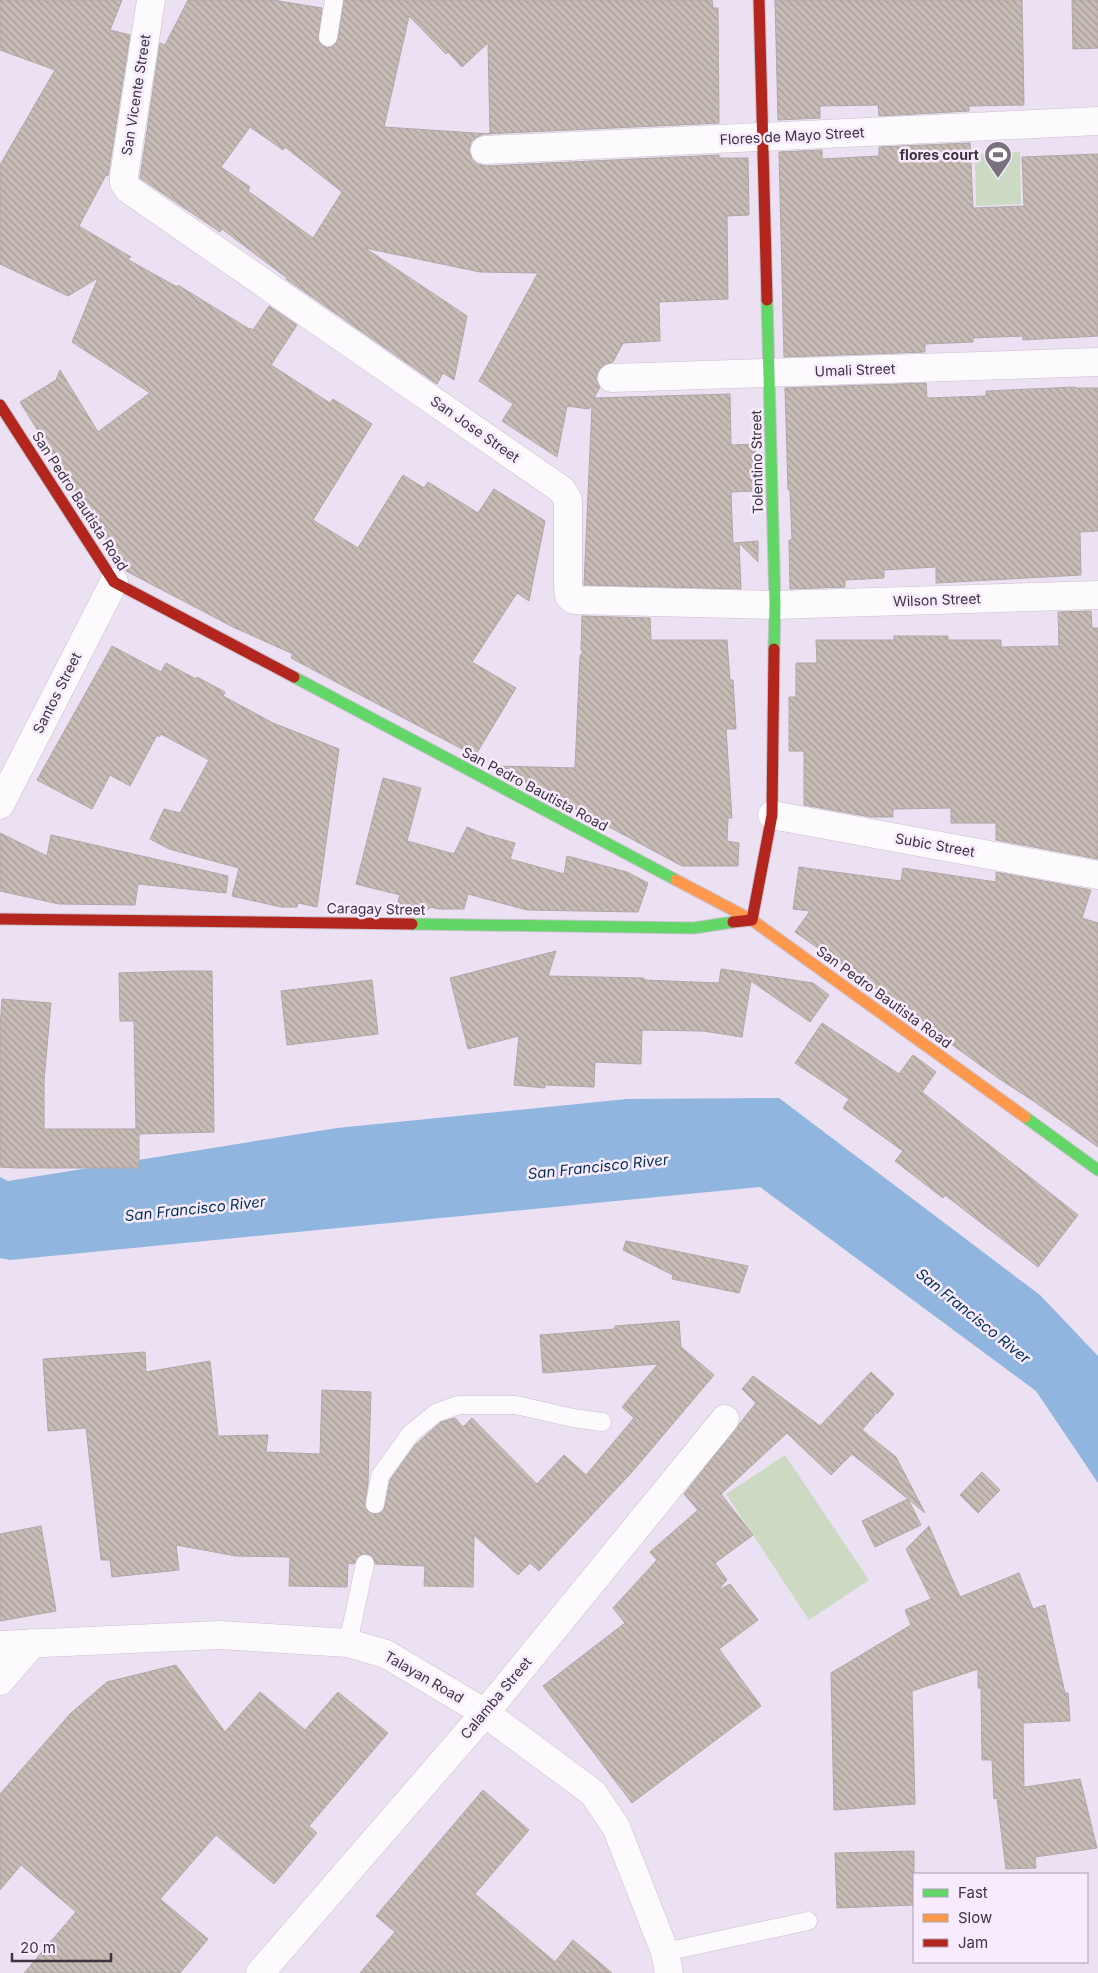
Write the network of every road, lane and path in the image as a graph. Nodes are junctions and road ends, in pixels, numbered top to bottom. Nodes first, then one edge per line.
1 (151, 0) edge
2 (334, 0) edge
3 (759, 0) edge
4 (328, 37) dead end
5 (1098, 121) edge
6 (763, 138) junction
7 (486, 150) dead end
8 (128, 189) joint
9 (1098, 362) edge
10 (769, 372) junction
11 (612, 378) dead end
12 (0, 405) edge
13 (114, 582) junction
14 (1098, 595) edge
15 (775, 605) junction
16 (0, 805) edge
17 (772, 815) junction
18 (1098, 875) edge
19 (0, 919) edge
20 (752, 920) junction
21 (1098, 1170) edge
22 (725, 1419) dead end
23 (602, 1422) dead end
24 (375, 1504) dead end
25 (365, 1564) dead end
26 (33, 1643) junction
27 (348, 1643) junction
28 (0, 1645) edge
29 (0, 1681) edge
30 (485, 1713) junction
31 (808, 1921) dead end
32 (667, 1962) edge
33 (260, 1973) edge

1 - 8 street, San Vicente Street
2 - 4 lane
3 - 6 street, Tolentino Street
5 - 6 street, Flores de Mayo Street
6 - 7 street, Flores de Mayo Street
6 - 10 street, Tolentino Street
8 - 15 street, San Jose Street
9 - 10 street, Umali Street
10 - 11 street, Umali Street
10 - 15 street, Tolentino Street
12 - 13 street, San Pedro Bautista Road
13 - 16 street, Santos Street
13 - 20 street, San Pedro Bautista Road
14 - 15 street, Wilson Street
15 - 17 street, Tolentino Street
17 - 18 street, Subic Street
17 - 20 street, Tolentino Street
19 - 20 street, Caragay Street
20 - 21 street, San Pedro Bautista Road
22 - 30 street, Calamba Street
23 - 24 lane
25 - 27 lane
26 - 27 street, Talayan Road
26 - 28 street, Talayan Road
26 - 29 street
27 - 30 street, Talayan Road
30 - 32 street, Talayan Road
30 - 33 street, Calamba Street
31 - 32 lane

